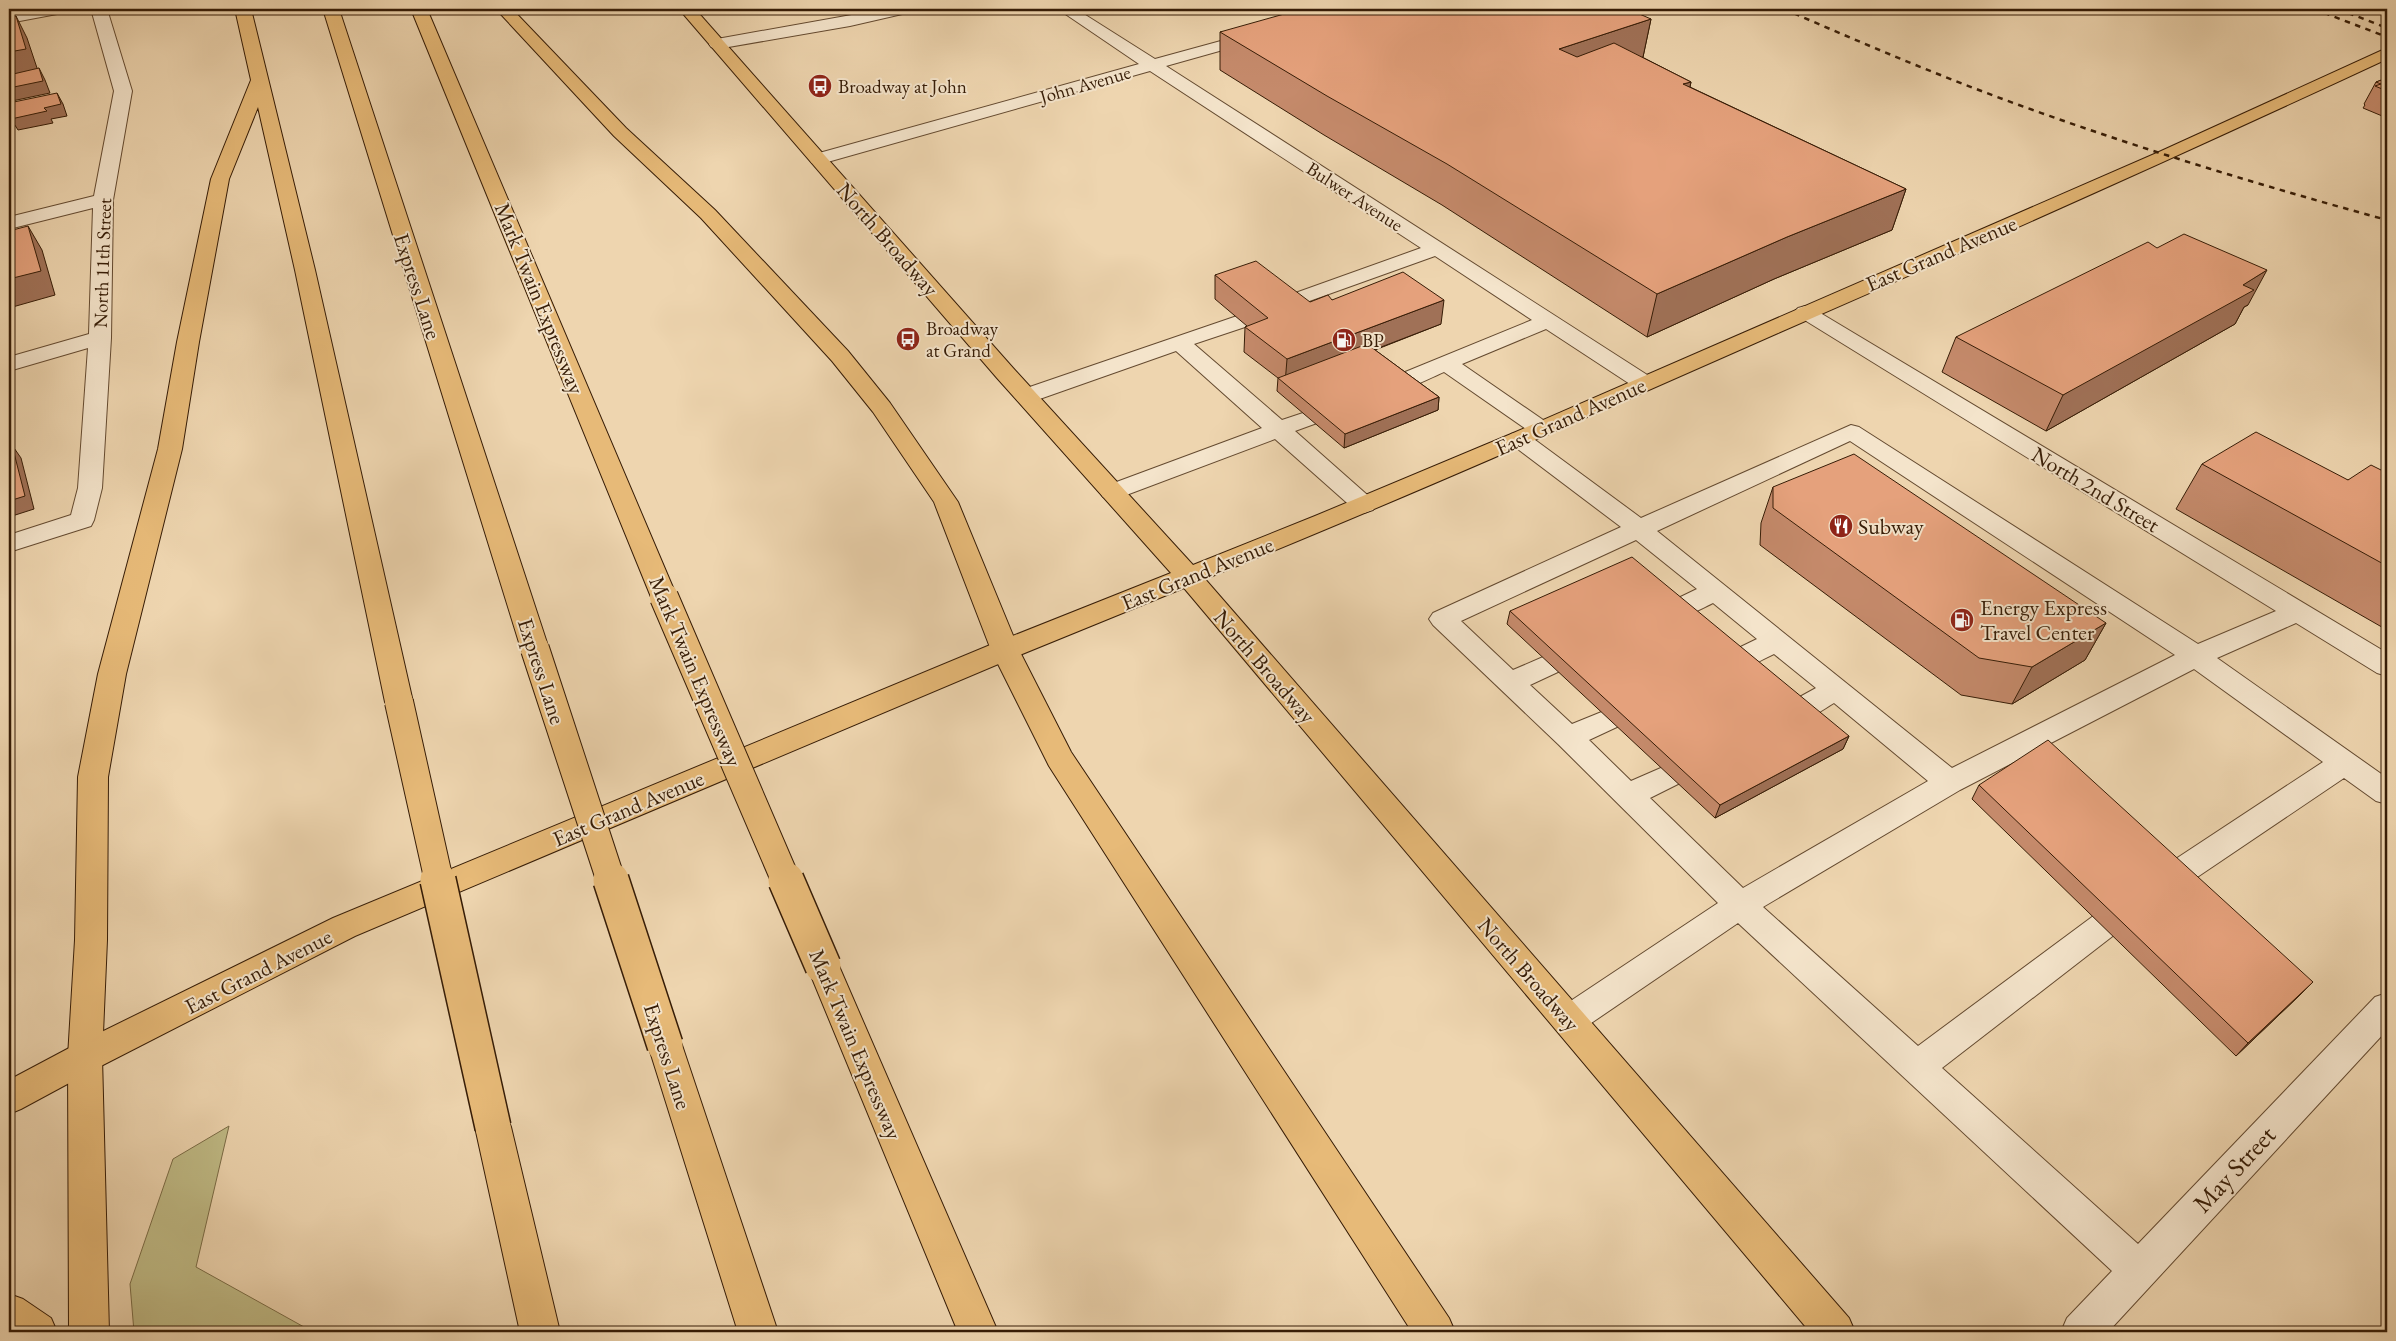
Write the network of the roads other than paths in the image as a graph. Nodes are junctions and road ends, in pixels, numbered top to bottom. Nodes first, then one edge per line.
1 (57, 9) edge
2 (99, 9) edge
3 (243, 9) edge
4 (331, 9) edge
5 (419, 9) edge
6 (504, 9) edge
7 (687, 9) edge
8 (836, 9) edge
9 (905, 9) edge
10 (1066, 9) edge
11 (9, 18) edge
12 (850, 21) junction
13 (1276, 30) edge
14 (717, 44) junction
15 (2387, 53) edge
16 (1153, 64) junction
17 (260, 79) junction
18 (818, 159) junction
19 (103, 200) junction
20 (9, 223) edge
21 (1436, 248) junction
22 (1280, 305) edge
23 (1805, 312) junction
24 (1240, 320) edge
25 (1548, 321) junction
26 (100, 338) junction
27 (1179, 342) junction
28 (1446, 363) junction
29 (9, 364) edge
30 (1401, 382) edge
31 (1644, 383) junction
32 (1026, 396) junction
33 (1309, 418) edge
34 (1278, 430) junction
35 (1530, 434) junction
36 (1112, 492) junction
37 (1364, 505) junction
38 (1639, 529) junction
39 (9, 544) edge
40 (1189, 576) junction
41 (1716, 591) junction
42 (1675, 610) edge
43 (2298, 612) junction
44 (1777, 641) junction
45 (1005, 650) junction
46 (2196, 656) junction
47 (1734, 662) edge
48 (1550, 664) edge
49 (2387, 666) edge
50 (1510, 682) junction
51 (1836, 689) junction
52 (1797, 711) edge
53 (1609, 719) edge
54 (1568, 737) junction
55 (2344, 763) junction
56 (1670, 775) edge
57 (1950, 782) junction
58 (2387, 793) edge
59 (1627, 796) junction
60 (2174, 877) edge
61 (1740, 905) junction
62 (2103, 926) dead end
63 (2387, 1007) edge
64 (1569, 1020) junction
65 (85, 1057) junction
66 (1917, 1066) junction
67 (9, 1098) edge
68 (2139, 1270) junction
69 (9, 1314) edge
70 (37, 1332) edge
71 (88, 1332) edge
72 (540, 1332) edge
73 (758, 1332) edge
74 (978, 1332) edge
75 (1435, 1332) edge
76 (1835, 1332) edge
77 (2081, 1332) edge

1 - 11 street
2 - 19 street, North 11th Street
3 - 17 main road
4 - 73 main road, Express Lane, bridge
5 - 74 main road, Mark Twain Expressway, bridge
6 - 45 main road
7 - 14 main road, North Broadway
8 - 12 street
9 - 12 street
10 - 16 street, Bulwer Avenue
12 - 14 street
13 - 16 street, John Avenue
14 - 18 main road, North Broadway
15 - 23 main road, East Grand Avenue
16 - 18 street, John Avenue
16 - 21 street, Bulwer Avenue
17 - 65 main road
17 - 72 main road, bridge
18 - 32 main road, North Broadway
19 - 20 street
19 - 26 street, North 11th Street
21 - 22 street
21 - 25 street, Bulwer Avenue
23 - 31 main road, East Grand Avenue
23 - 43 street, North 2nd Street
24 - 27 street
25 - 28 street
25 - 31 street, Bulwer Avenue
26 - 29 street
26 - 39 street, North 11th Street
27 - 32 street
27 - 34 street
28 - 30 street
28 - 35 street
31 - 35 main road, East Grand Avenue
32 - 36 main road, North Broadway
33 - 34 street
34 - 36 street
34 - 37 street
35 - 37 main road, East Grand Avenue
35 - 38 street
36 - 40 main road, North Broadway
37 - 40 main road, East Grand Avenue
38 - 41 street
38 - 46 street
38 - 50 street
40 - 45 main road, East Grand Avenue
40 - 64 main road, North Broadway
41 - 42 street
41 - 44 street
43 - 46 street
43 - 49 street, North 2nd Street
44 - 47 street
44 - 51 street
45 - 65 main road, East Grand Avenue
45 - 75 main road
46 - 55 street
46 - 57 street
48 - 50 street
50 - 54 street
51 - 52 street
51 - 57 street
53 - 54 street
54 - 59 street
55 - 58 street
55 - 60 street
56 - 59 street
57 - 61 street
59 - 61 street
61 - 64 street
61 - 66 street
62 - 66 street
63 - 68 street, May Street
64 - 76 main road, North Broadway
65 - 67 main road, East Grand Avenue
65 - 71 main road
66 - 68 street
68 - 77 street, May Street
69 - 70 main road

